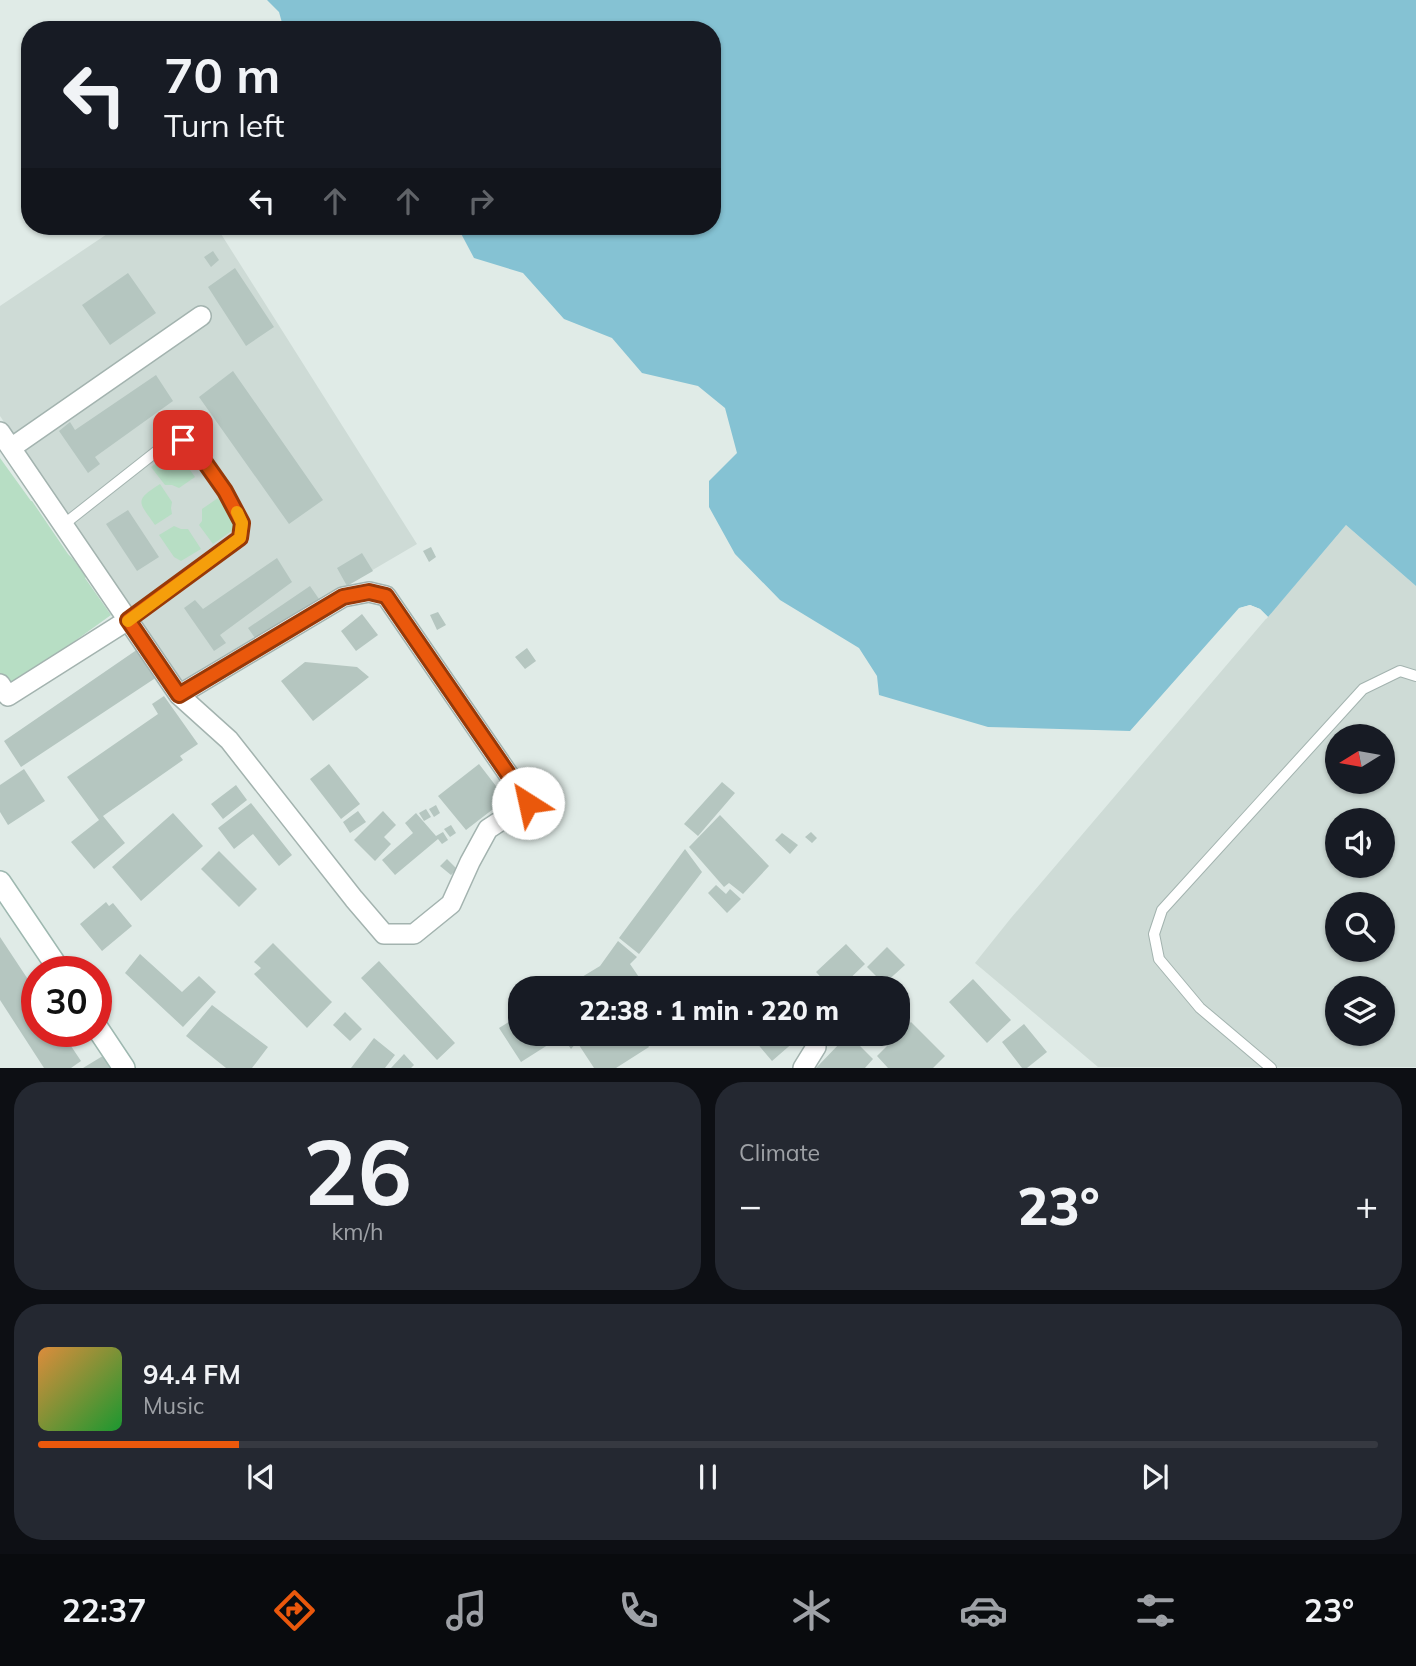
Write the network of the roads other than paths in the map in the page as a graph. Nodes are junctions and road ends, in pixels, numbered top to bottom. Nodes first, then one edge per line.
1 (201, 316) dead end
2 (5, 440) edge
3 (64, 525) junction
4 (128, 620) junction
5 (1416, 676) edge
6 (3, 694) edge
7 (179, 695) junction
8 (0, 882) edge
9 (50, 956) edge
10 (111, 1047) edge
11 (816, 1047) dead end
12 (125, 1066) edge
13 (803, 1068) edge
14 (1271, 1068) edge

1 - 2 street
2 - 3 street
3 - 4 street
3 - 4 lane
4 - 6 street
4 - 7 street
5 - 14 lane
7 - 7 street
8 - 9 main road
10 - 12 main road
11 - 13 street

